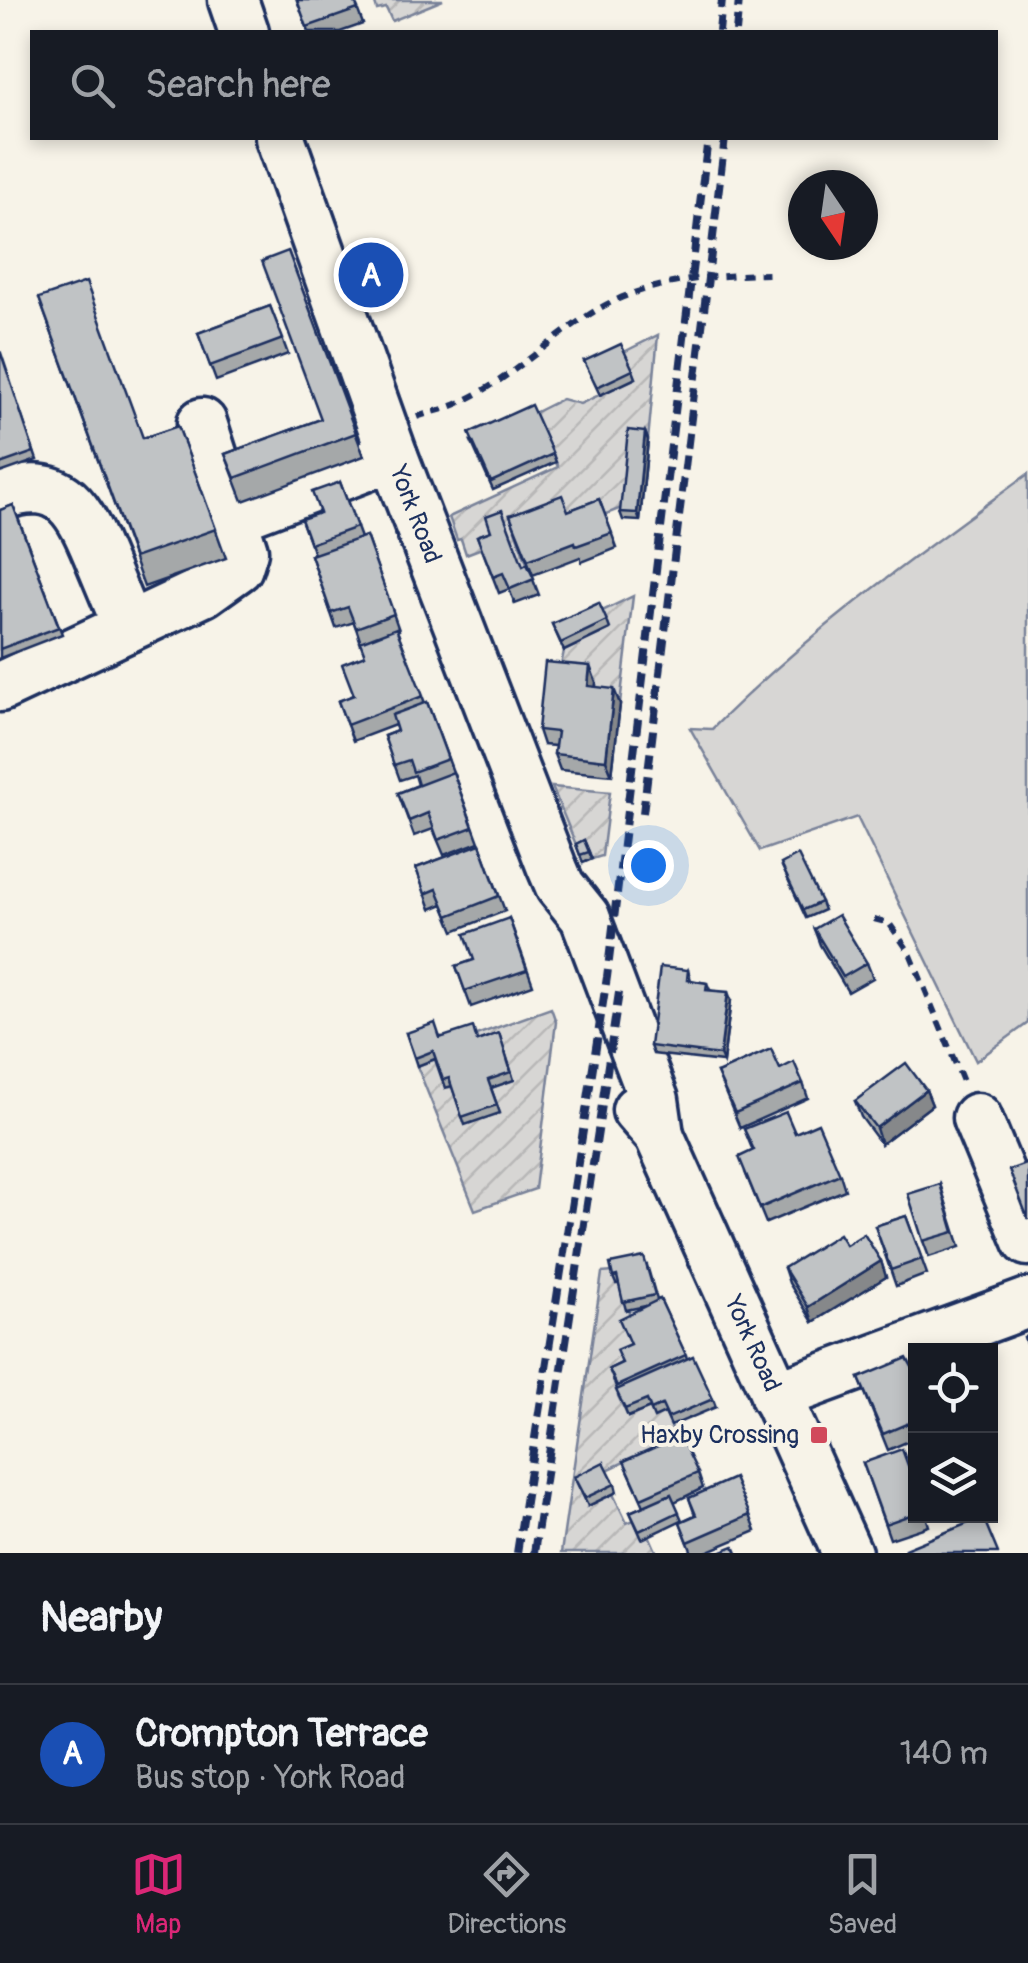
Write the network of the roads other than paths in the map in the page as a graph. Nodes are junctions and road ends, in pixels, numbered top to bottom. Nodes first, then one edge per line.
1 (232, 0) edge
2 (243, 30) edge
3 (281, 140) edge
4 (202, 423) dead end
5 (388, 442) junction
6 (0, 496) edge
7 (234, 518) junction
8 (128, 627) junction
9 (0, 687) edge
10 (978, 1118) road end
11 (1028, 1240) edge
12 (1028, 1303) edge
13 (775, 1396) junction
14 (847, 1553) edge

1 - 2 street
3 - 5 street, York Road
4 - 7 street
5 - 7 street
5 - 13 street, York Road
6 - 8 street
7 - 8 street
8 - 9 street
10 - 11 street
12 - 13 street
13 - 14 street, York Road

